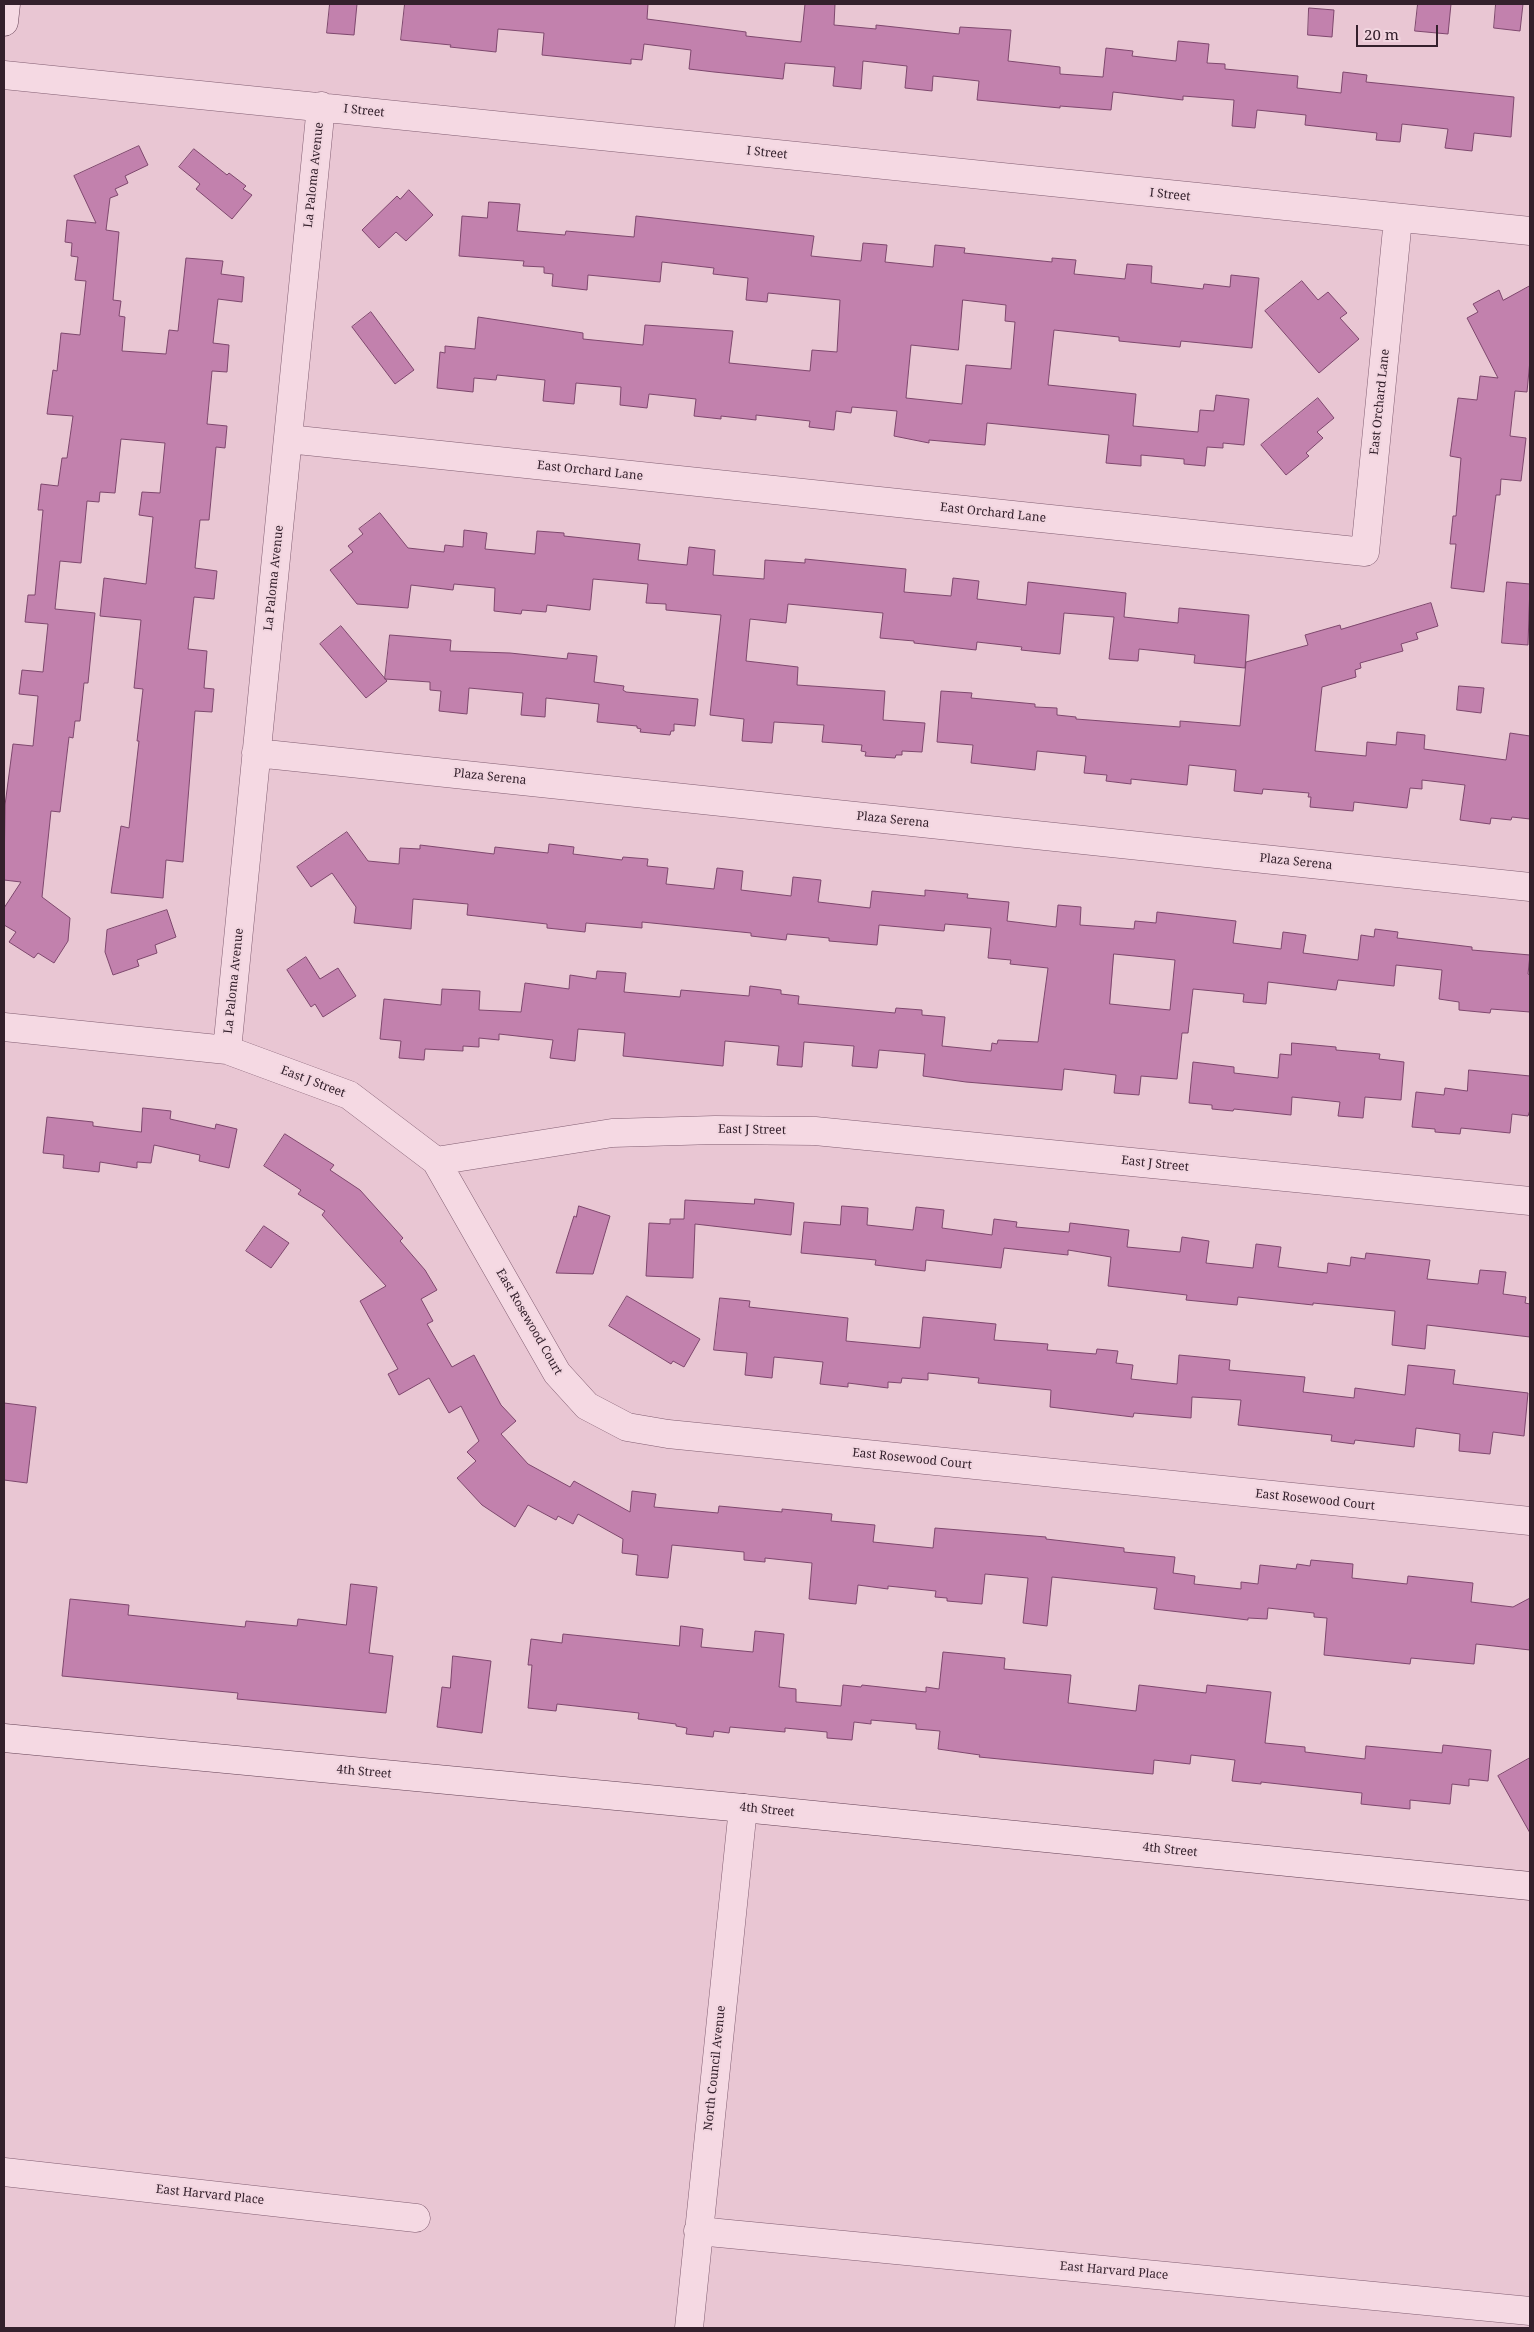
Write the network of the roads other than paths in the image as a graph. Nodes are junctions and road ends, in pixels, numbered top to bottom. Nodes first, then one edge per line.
1 (6, 4) edge
2 (4, 22) edge
3 (4, 74) edge
4 (321, 106) junction
5 (1398, 219) junction
6 (1530, 232) edge
7 (288, 440) junction
8 (256, 753) junction
9 (1530, 887) edge
10 (4, 1027) edge
11 (227, 1050) junction
12 (436, 1161) junction
13 (1530, 1200) edge
14 (1530, 1522) edge
15 (4, 1738) edge
16 (743, 1808) junction
17 (1530, 1886) edge
18 (4, 2172) edge
19 (416, 2218) dead end
20 (698, 2231) junction
21 (1530, 2310) edge
22 (689, 2328) edge

1 - 2 street
3 - 4 street, I Street
4 - 5 street, I Street
4 - 7 street, La Paloma Avenue
5 - 6 street, I Street
5 - 7 street, East Orchard Lane
7 - 8 street, La Paloma Avenue
8 - 9 street, Plaza Serena
8 - 11 street, La Paloma Avenue
10 - 11 street, East J Street
11 - 12 street, East J Street
12 - 13 street, East J Street
12 - 14 street, East Rosewood Court
15 - 16 street, 4th Street
16 - 17 street, 4th Street
16 - 20 street, North Council Avenue
18 - 19 street, East Harvard Place
20 - 21 street, East Harvard Place
20 - 22 street, North Council Avenue

